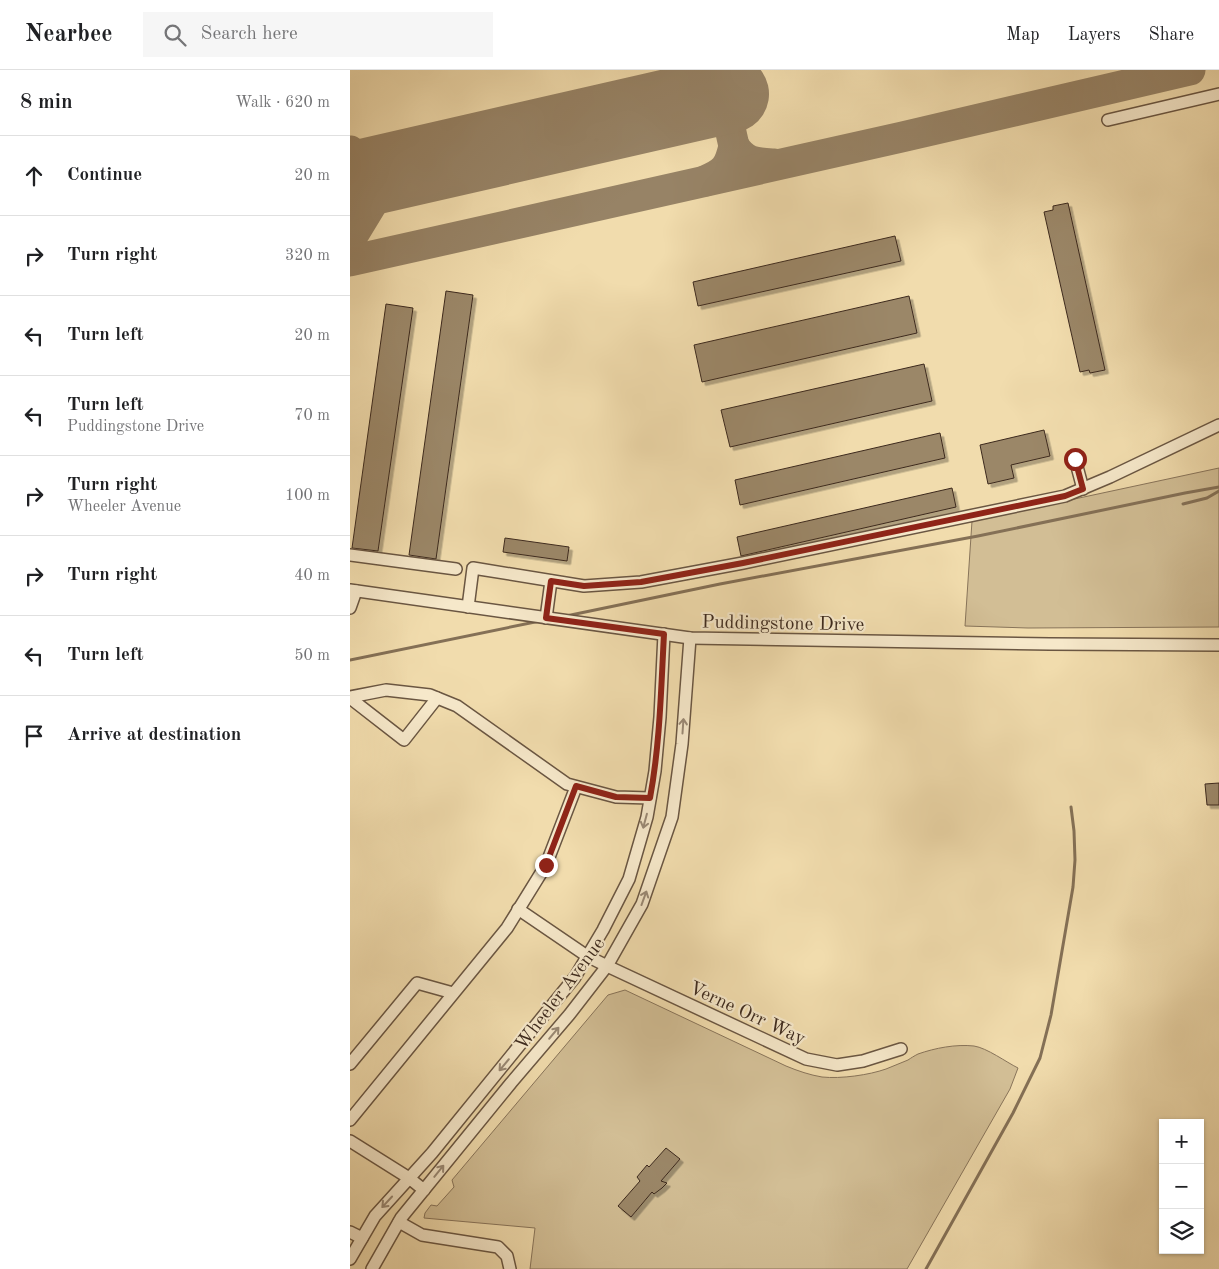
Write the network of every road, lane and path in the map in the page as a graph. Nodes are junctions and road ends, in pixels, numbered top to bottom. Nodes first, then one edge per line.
1 (1219, 94) edge
2 (1108, 120) dead end
3 (1219, 425) edge
4 (1075, 459) dead end
5 (1083, 489) junction
6 (350, 555) edge
7 (456, 569) dead end
8 (551, 581) junction
9 (353, 591) edge
10 (468, 607) junction
11 (350, 608) edge
12 (546, 618) junction
13 (664, 634) junction
14 (690, 638) junction
15 (1219, 645) edge
16 (350, 697) edge
17 (437, 698) junction
18 (576, 786) junction
19 (650, 798) junction
20 (518, 909) junction
21 (587, 956) junction
22 (607, 966) junction
23 (453, 993) junction
24 (901, 1049) dead end
25 (350, 1064) edge
26 (350, 1120) edge
27 (350, 1141) edge
28 (409, 1178) junction
29 (424, 1190) junction
30 (399, 1222) junction
31 (350, 1232) edge
32 (362, 1238) junction
33 (350, 1259) edge
34 (372, 1269) edge
35 (510, 1269) edge

1 - 2 street
3 - 5 street
4 - 5 street
5 - 8 street
6 - 7 street
8 - 10 street
8 - 12 street
9 - 10 street, Puddingstone Drive
9 - 11 street
10 - 12 street, Puddingstone Drive
12 - 13 street, Puddingstone Drive
13 - 14 street, Puddingstone Drive
13 - 19 street, Wheeler Avenue
14 - 15 street, Puddingstone Drive
22 -> 14 street, Wheeler Avenue
16 - 17 street
16 - 17 street
17 - 18 street
18 - 19 street
18 - 20 street
19 -> 21 street, Wheeler Avenue
20 - 21 street, Verne Orr Way
20 - 23 street
21 - 22 street, Verne Orr Way
21 -> 28 street, Wheeler Avenue
22 - 24 street, Verne Orr Way
29 -> 22 street, Wheeler Avenue
23 - 25 street
23 - 26 street
27 - 28 street
28 - 29 street
28 -> 32 street, Wheeler Avenue
29 - 30 street, Wheeler Avenue
30 - 34 street, Wheeler Avenue
30 - 35 street
31 - 32 street
32 - 33 street, Wheeler Avenue

